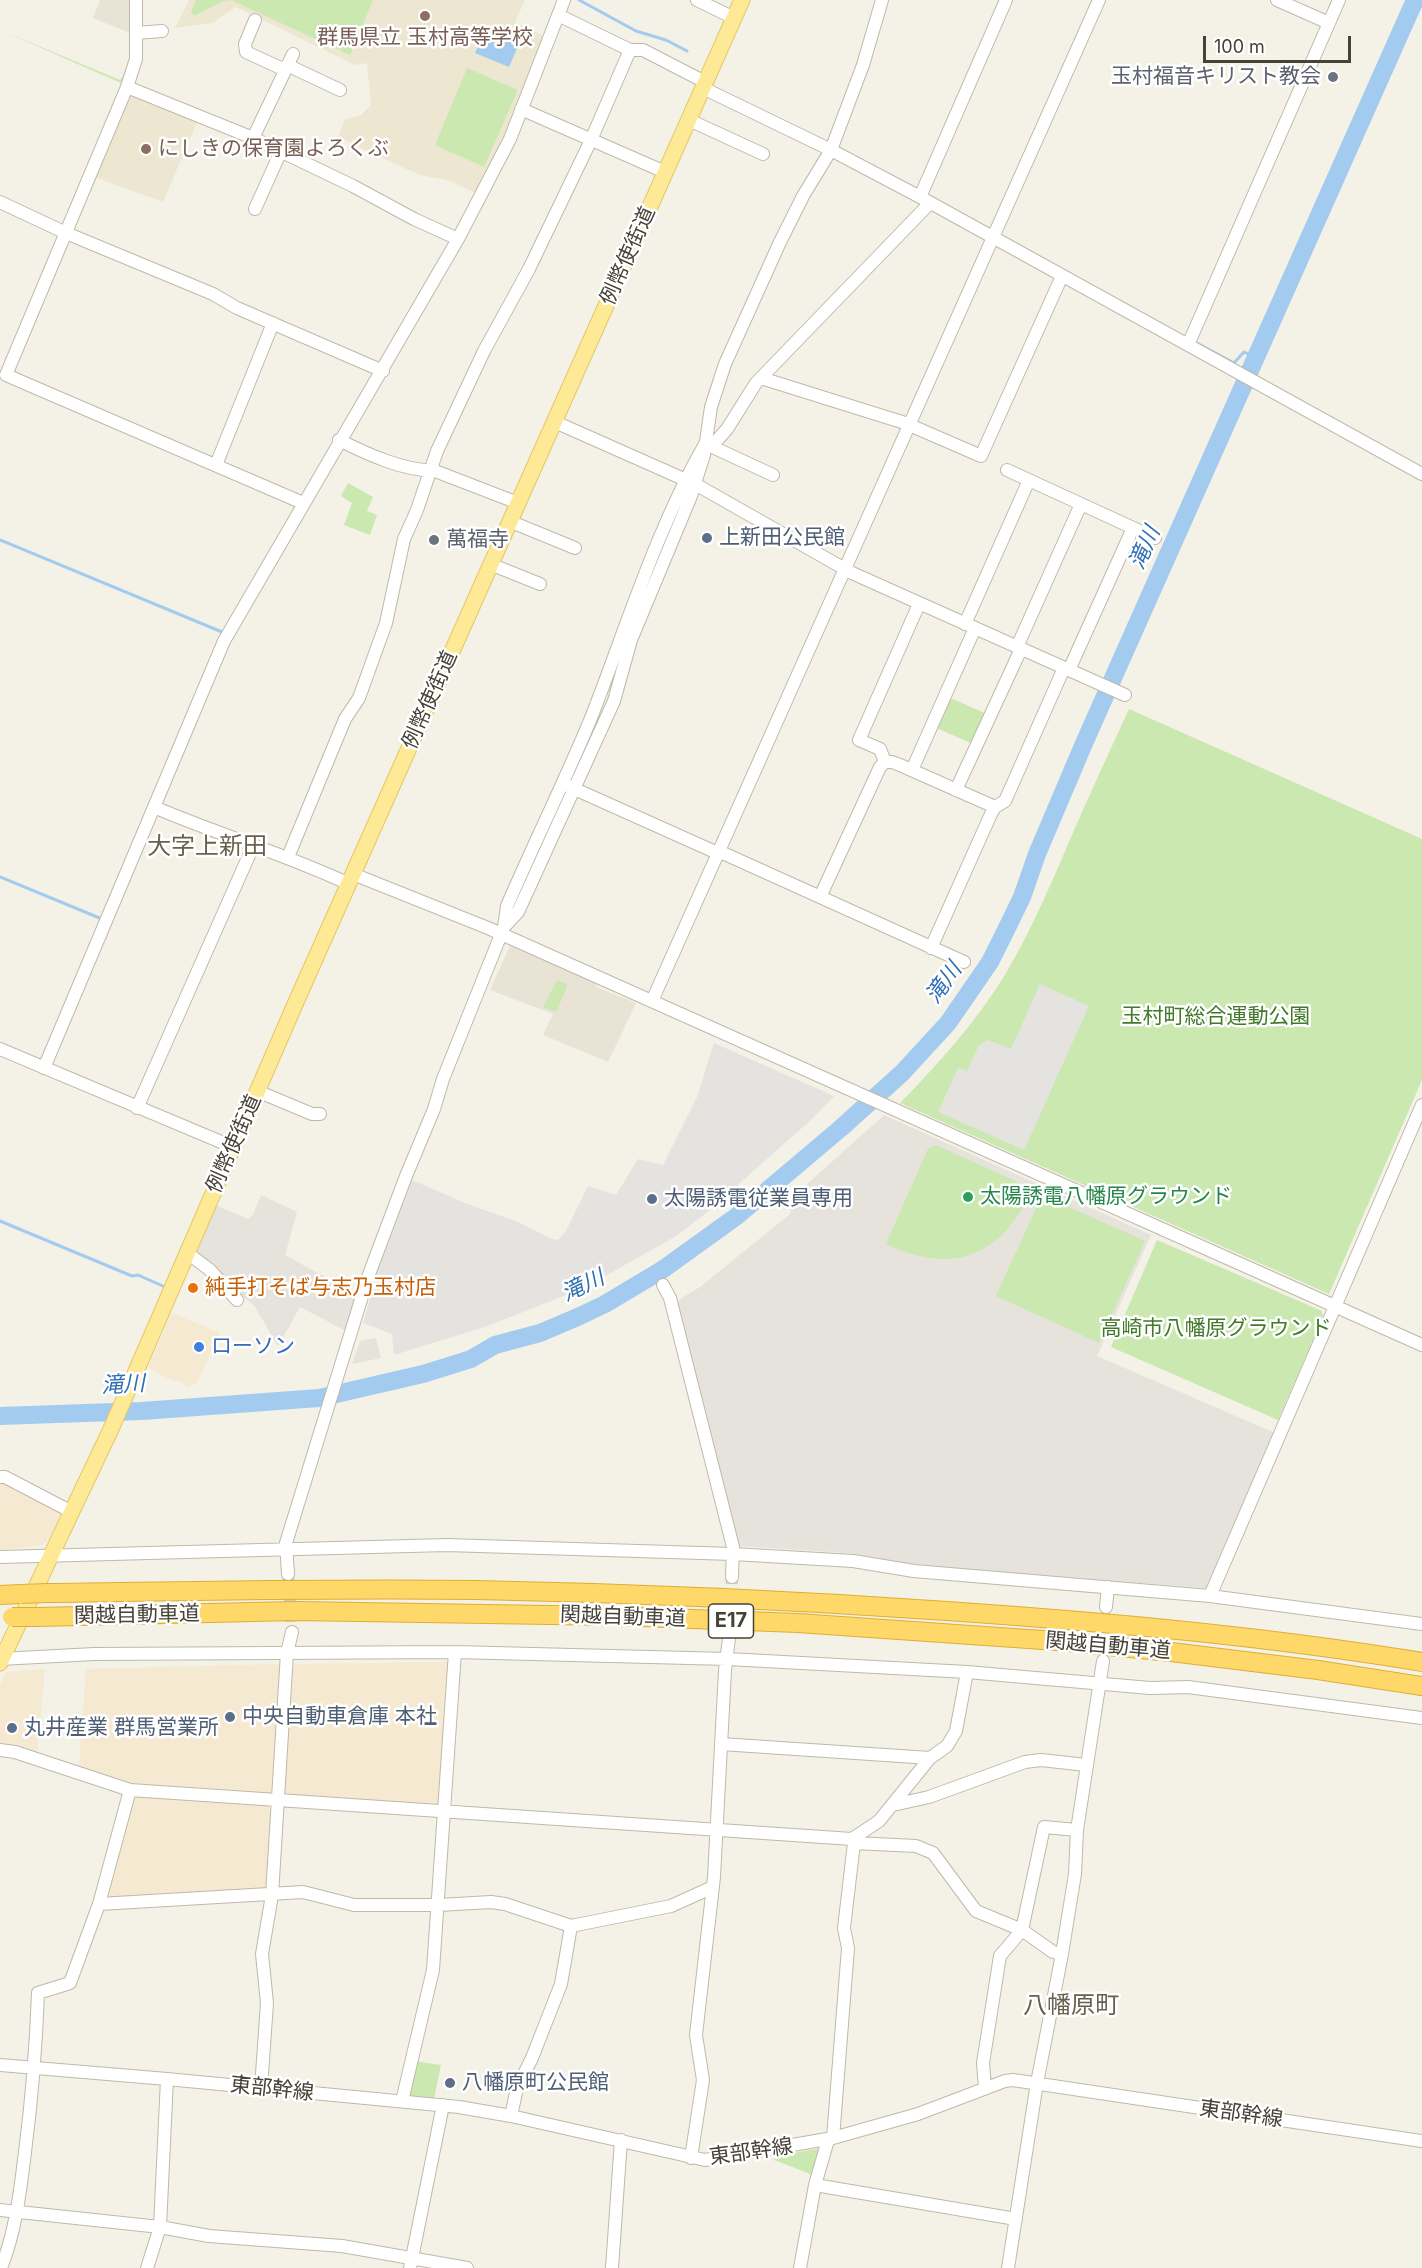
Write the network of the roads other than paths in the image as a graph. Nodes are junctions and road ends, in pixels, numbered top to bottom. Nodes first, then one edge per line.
1 (135, 0) edge
2 (564, 0) edge
3 (697, 0) edge
4 (742, 0) edge
5 (882, 0) edge
6 (1006, 0) edge
7 (1099, 0) edge
8 (1277, 0) edge
9 (1339, 0) edge
10 (558, 15) junction
11 (734, 18) junction
12 (255, 20) dead end
13 (1329, 23) junction
14 (162, 31) dead end
15 (136, 33) junction
16 (630, 50) junction
17 (288, 63) junction
18 (704, 85) junction
19 (127, 87) junction
20 (340, 90) dead end
21 (521, 109) junction
22 (688, 120) junction
23 (253, 138) junction
24 (591, 140) junction
25 (831, 150) junction
26 (281, 151) junction
27 (763, 154) dead end
28 (665, 172) junction
29 (925, 200) junction
30 (0, 202) edge
31 (255, 208) dead end
32 (66, 233) junction
33 (458, 239) junction
34 (994, 239) junction
35 (1062, 276) junction
36 (273, 322) junction
37 (1188, 345) junction
38 (382, 370) junction
39 (761, 378) junction
40 (555, 422) junction
41 (910, 425) junction
42 (339, 440) junction
43 (708, 445) junction
44 (216, 465) junction
45 (1007, 470) dead end
46 (430, 471) junction
47 (1422, 474) edge
48 (773, 476) dead end
49 (1029, 480) junction
50 (689, 482) junction
51 (303, 503) junction
52 (518, 503) junction
53 (1082, 504) junction
54 (509, 521) junction
55 (1133, 528) junction
56 (1155, 538) dead end
57 (575, 548) dead end
58 (490, 564) junction
59 (845, 570) junction
60 (540, 584) dead end
61 (919, 604) junction
62 (970, 626) junction
63 (1019, 648) junction
64 (1067, 669) junction
65 (1124, 694) dead end
66 (885, 762) junction
67 (912, 770) junction
68 (561, 783) junction
69 (574, 789) junction
70 (956, 790) junction
71 (154, 807) junction
72 (995, 807) junction
73 (254, 844) junction
74 (719, 852) junction
75 (288, 857) junction
76 (351, 879) junction
77 (820, 897) junction
78 (503, 931) junction
79 (931, 948) junction
80 (964, 963) dead end
81 (652, 1001) junction
82 (0, 1049) edge
83 (44, 1068) junction
84 (257, 1091) junction
85 (1422, 1105) edge
86 (136, 1108) junction
87 (320, 1114) dead end
88 (232, 1147) junction
89 (186, 1252) junction
90 (663, 1285) dead end
91 (237, 1300) dead end
92 (1334, 1306) junction
93 (1422, 1345) edge
94 (0, 1477) edge
95 (72, 1512) junction
96 (286, 1550) junction
97 (51, 1554) junction
98 (733, 1554) junction
99 (0, 1557) edge
100 (288, 1574) tunnel mouth
101 (732, 1577) tunnel mouth
102 (1108, 1587) junction
103 (0, 1595) edge
104 (1210, 1596) junction
105 (1106, 1607) dead end
106 (6, 1617) edge
107 (1422, 1624) edge
108 (292, 1632) tunnel mouth
109 (729, 1638) tunnel mouth
110 (454, 1652) junction
111 (287, 1653) junction
112 (728, 1659) junction
113 (1, 1660) edge
114 (1103, 1661) dead end
115 (1422, 1662) edge
116 (967, 1672) junction
117 (1099, 1683) junction
118 (1422, 1686) edge
119 (1422, 1718) edge
120 (721, 1744) junction
121 (0, 1750) edge
122 (930, 1758) junction
123 (1086, 1765) junction
124 (130, 1790) junction
125 (277, 1801) junction
126 (893, 1805) junction
127 (443, 1811) junction
128 (717, 1829) junction
129 (1077, 1830) junction
130 (853, 1841) junction
131 (713, 1887) junction
132 (272, 1895) junction
133 (99, 1904) junction
134 (439, 1905) junction
135 (572, 1926) junction
136 (1022, 1930) junction
137 (1062, 1954) junction
138 (0, 2065) edge
139 (35, 2068) junction
140 (167, 2079) junction
141 (1037, 2083) junction
142 (261, 2088) junction
143 (985, 2088) junction
144 (402, 2101) junction
145 (443, 2105) junction
146 (511, 2116) junction
147 (831, 2139) junction
148 (621, 2140) junction
149 (1422, 2141) edge
150 (692, 2158) junction
151 (815, 2185) junction
152 (0, 2210) edge
153 (18, 2213) junction
154 (1016, 2219) junction
155 (160, 2227) junction
156 (411, 2263) edge
157 (0, 2268) edge
158 (147, 2268) edge
159 (467, 2268) edge
160 (612, 2268) edge
161 (800, 2268) edge
162 (1008, 2268) edge

1 - 15 street
2 - 10 street
3 - 11 street
4 - 11 main road, 例幣使街道
5 - 25 street
6 - 29 street
7 - 34 street
8 - 13 street
9 - 13 street
10 - 16 street
10 - 21 street
11 - 18 main road, 例幣使街道
12 - 17 street
13 - 37 street
14 - 15 street
15 - 19 street
16 - 18 street
16 - 24 street
17 - 20 street
17 - 23 street
18 - 22 main road, 例幣使街道
18 - 25 street
19 - 23 street
19 - 32 street
21 - 24 street
21 - 33 street
22 - 27 street
22 - 28 main road, 例幣使街道
23 - 26 street
24 - 28 street
24 - 46 street
25 - 29 street
25 - 43 street
26 - 31 street
26 - 33 street
28 - 40 main road, 例幣使街道
29 - 34 street
29 - 39 street
30 - 32 street
32 - 36 street
32 - 44 street
33 - 38 street
34 - 35 street
34 - 41 street
35 - 37 street
35 - 41 street
36 - 38 street
36 - 44 street
37 - 47 street
38 - 42 street
39 - 41 street
39 - 43 street
40 - 50 street
40 - 52 main road, 例幣使街道
41 - 59 street
42 - 46 street
42 - 51 street
43 - 48 street
43 - 50 street
44 - 51 street
45 - 49 street
46 - 52 street
46 - 75 street
49 - 53 street
49 - 62 street
50 - 59 street
50 - 68 street
50 - 69 street
51 - 71 street
52 - 54 main road, 例幣使街道
53 - 55 street
53 - 63 street
54 - 57 street
54 - 58 main road, 例幣使街道
55 - 56 street
55 - 64 street
58 - 60 street
58 - 76 main road, 例幣使街道
59 - 61 street
59 - 74 street
61 - 62 street
61 - 66 street
62 - 63 street
62 - 67 street
63 - 64 street
63 - 70 street
64 - 65 street
64 - 72 street
66 - 67 street
66 - 77 street
67 - 70 street
68 - 69 street
68 - 78 street
69 - 74 street
69 - 78 street
70 - 72 street
71 - 73 street
71 - 83 street
72 - 79 street
73 - 75 street
73 - 86 street
74 - 77 street
74 - 81 street
75 - 76 street
76 - 78 street
76 - 84 main road, 例幣使街道
77 - 79 street
78 - 81 street
78 - 96 street
79 - 80 street
81 - 92 street
82 - 83 street
83 - 86 street
84 - 87 street
84 - 88 main road, 例幣使街道
85 - 92 street
86 - 88 street
88 - 89 main road, 例幣使街道
89 - 91 street
89 - 95 main road, 例幣使街道
90 - 98 street
92 - 93 street
92 - 104 street
94 - 95 street
95 - 97 main road
96 - 97 street
96 - 98 street
96 - 100 street
97 - 99 street
97 - 113 main road
98 - 101 street
98 - 102 street
102 - 104 street
102 - 105 street
103 - 115 highway, 関越自動車道 / E17, bridge
104 - 107 street
106 - 118 highway, 関越自動車道 / E17, bridge
108 - 111 street
109 - 112 street
110 - 111 street
110 - 112 street
110 - 127 street
111 - 113 street
111 - 125 street
112 - 116 street
112 - 120 street
114 - 117 street
116 - 117 street
116 - 122 street
117 - 119 street
117 - 123 street
120 - 122 street
120 - 128 street
121 - 124 street
122 - 126 street
123 - 126 street
123 - 129 street
124 - 125 street
124 - 133 street
125 - 127 street
125 - 132 street
126 - 130 street
127 - 128 street
127 - 134 street
128 - 130 street
128 - 131 street
129 - 136 street
129 - 137 street
130 - 136 street
130 - 147 street
131 - 135 street
131 - 150 street
132 - 133 street
132 - 134 street
132 - 142 street
133 - 139 street
134 - 135 street
134 - 144 street
135 - 146 street
136 - 137 street
136 - 143 street
137 - 141 street
138 - 139 street, 東部幹線
139 - 140 street, 東部幹線
139 - 153 street
140 - 142 street, 東部幹線
140 - 155 street
141 - 143 street, 東部幹線
141 - 149 street, 東部幹線
141 - 154 street
142 - 144 street, 東部幹線
143 - 147 street, 東部幹線
144 - 145 street, 東部幹線
145 - 146 street, 東部幹線
145 - 156 street
146 - 148 street, 東部幹線
147 - 150 street, 東部幹線
147 - 151 street
148 - 150 street, 東部幹線
148 - 160 street
151 - 154 street
151 - 161 street
152 - 153 street
153 - 155 street
153 - 157 street
154 - 162 street
155 - 156 street
155 - 158 street
156 - 159 street

